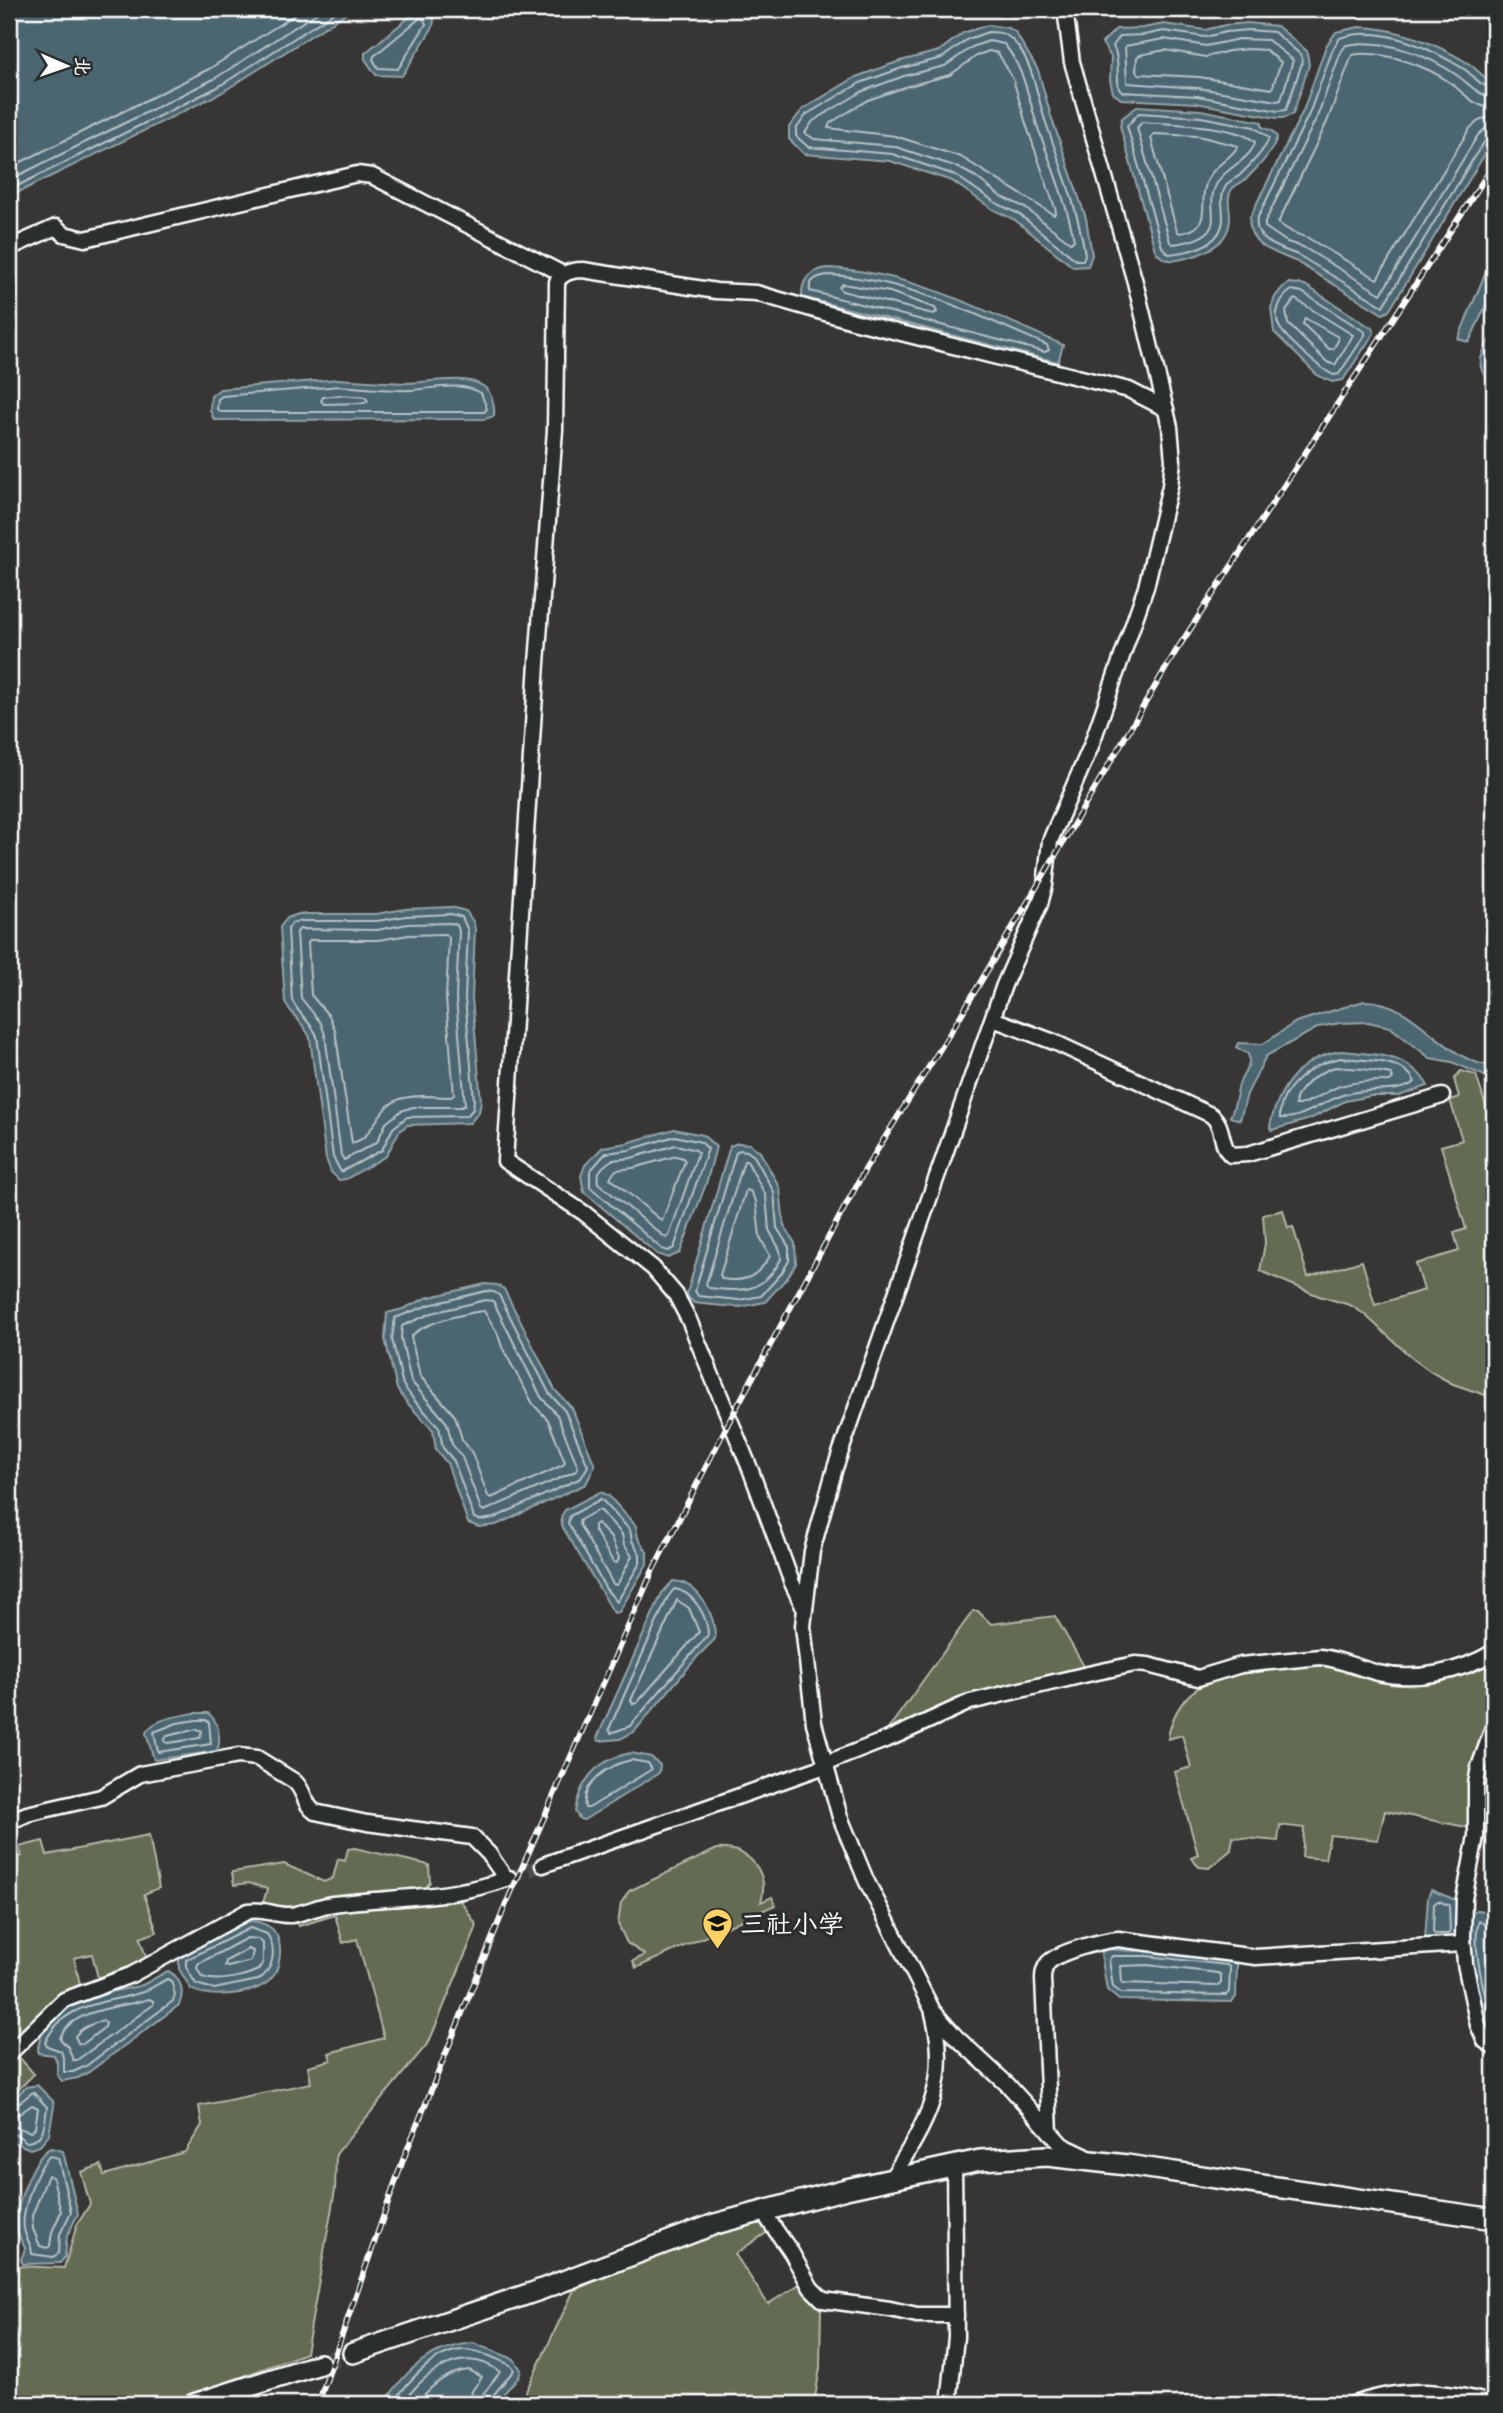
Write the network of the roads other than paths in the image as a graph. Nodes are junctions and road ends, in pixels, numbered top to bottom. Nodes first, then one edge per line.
1 (1065, 9) edge
2 (9, 248) edge
3 (563, 274) junction
4 (1166, 409) junction
5 (993, 1020) junction
6 (1442, 1096) dead end
7 (804, 1607) junction
8 (1494, 1652) edge
9 (1494, 1725) edge
10 (825, 1766) junction
11 (9, 1822) edge
12 (542, 1865) tunnel mouth
13 (1463, 1944) junction
14 (933, 2011) junction
15 (1494, 2047) edge
16 (9, 2054) edge
17 (1050, 2132) junction
18 (1098, 2162) junction
19 (954, 2165) junction
20 (891, 2179) junction
21 (763, 2211) junction
22 (1494, 2219) edge
23 (956, 2315) junction
24 (353, 2353) tunnel mouth
25 (320, 2364) tunnel mouth
26 (194, 2404) edge
27 (949, 2404) edge
28 (1353, 2404) edge
29 (1494, 2404) edge

1 - 4 street
2 - 3 street
3 - 4 street
3 - 7 street
4 - 5 street
5 - 6 street
5 - 7 street
7 - 10 street
8 - 10 street
9 - 13 street
10 - 12 street
10 - 14 street
11 - 16 street
13 - 15 street
13 - 17 street
14 - 17 street
14 - 20 street
17 - 18 street
18 - 19 street
18 - 22 street
19 - 20 street
19 - 23 street
20 - 21 street
21 - 23 street
21 - 24 street
23 - 27 street
25 - 26 street
28 - 29 street

